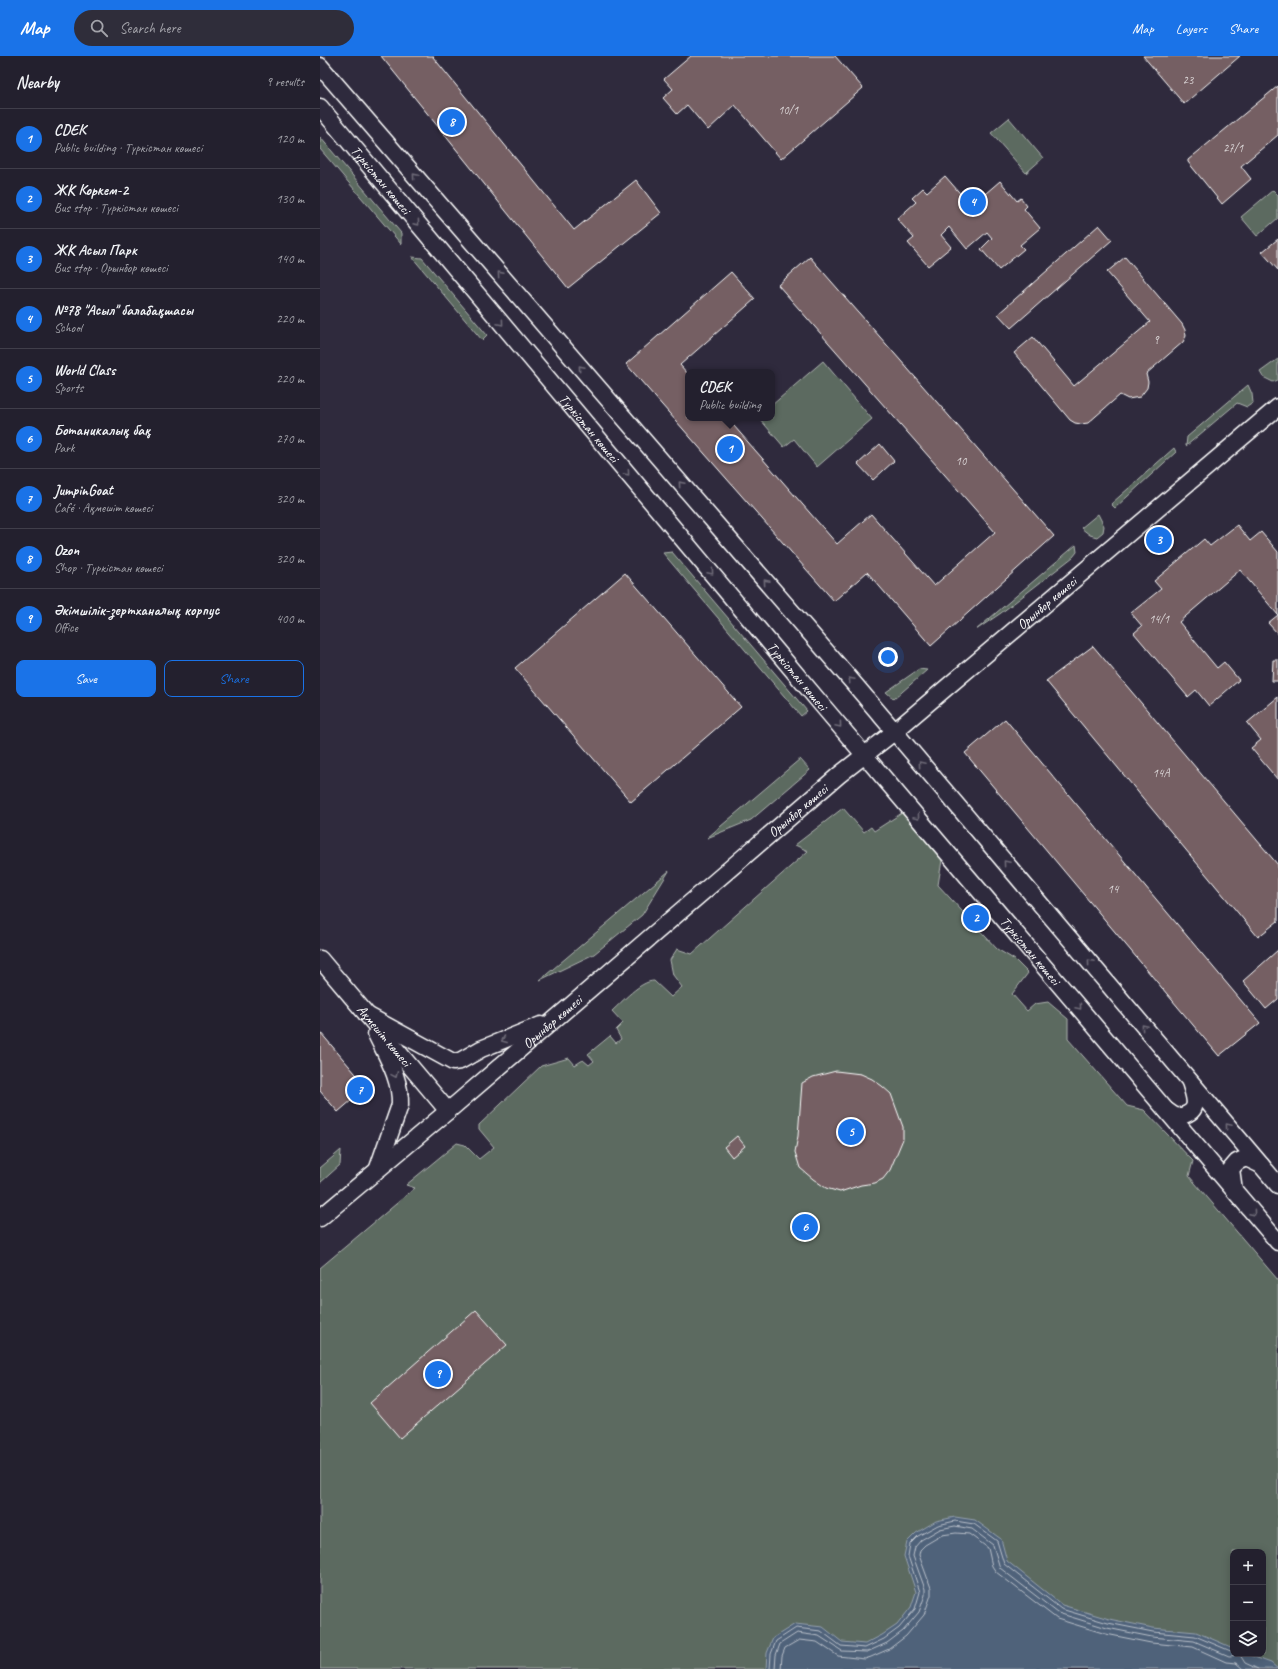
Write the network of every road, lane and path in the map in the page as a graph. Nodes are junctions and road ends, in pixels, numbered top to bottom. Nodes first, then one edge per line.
1 (320, 66) edge
2 (320, 108) edge
3 (1278, 407) edge
4 (894, 732) junction
5 (865, 755) junction
6 (320, 959) edge
7 (367, 1015) junction
8 (553, 1020) junction
9 (1190, 1081) junction
10 (1166, 1110) junction
11 (448, 1111) junction
12 (1261, 1165) junction
13 (377, 1169) junction
14 (1278, 1185) edge
15 (1234, 1191) junction
16 (320, 1218) edge
17 (1278, 1242) edge

4 -> 1 main road, Түркістан көшесі
2 -> 5 main road, Түркістан көшесі
3 - 4 main road, Орынбор көшесі
4 - 5 main road, Орынбор көшесі
9 -> 4 main road, Түркістан көшесі
5 - 8 main road, Орынбор көшесі
5 -> 10 main road, Түркістан көшесі
6 - 7 main road, Ақмешіт көшесі
8 -> 7 main road
7 - 11 main road, Ақмешіт көшесі
7 -> 13 main road
8 - 11 main road, Орынбор көшесі
9 - 10 main road
12 -> 9 main road, Түркістан көшесі
10 - 15 main road, Түркістан көшесі
11 - 13 main road, Орынбор көшесі
12 - 14 main road, Түркістан көшесі
12 - 15 main road
13 - 16 main road, Орынбор көшесі
15 -> 17 main road, Түркістан көшесі

